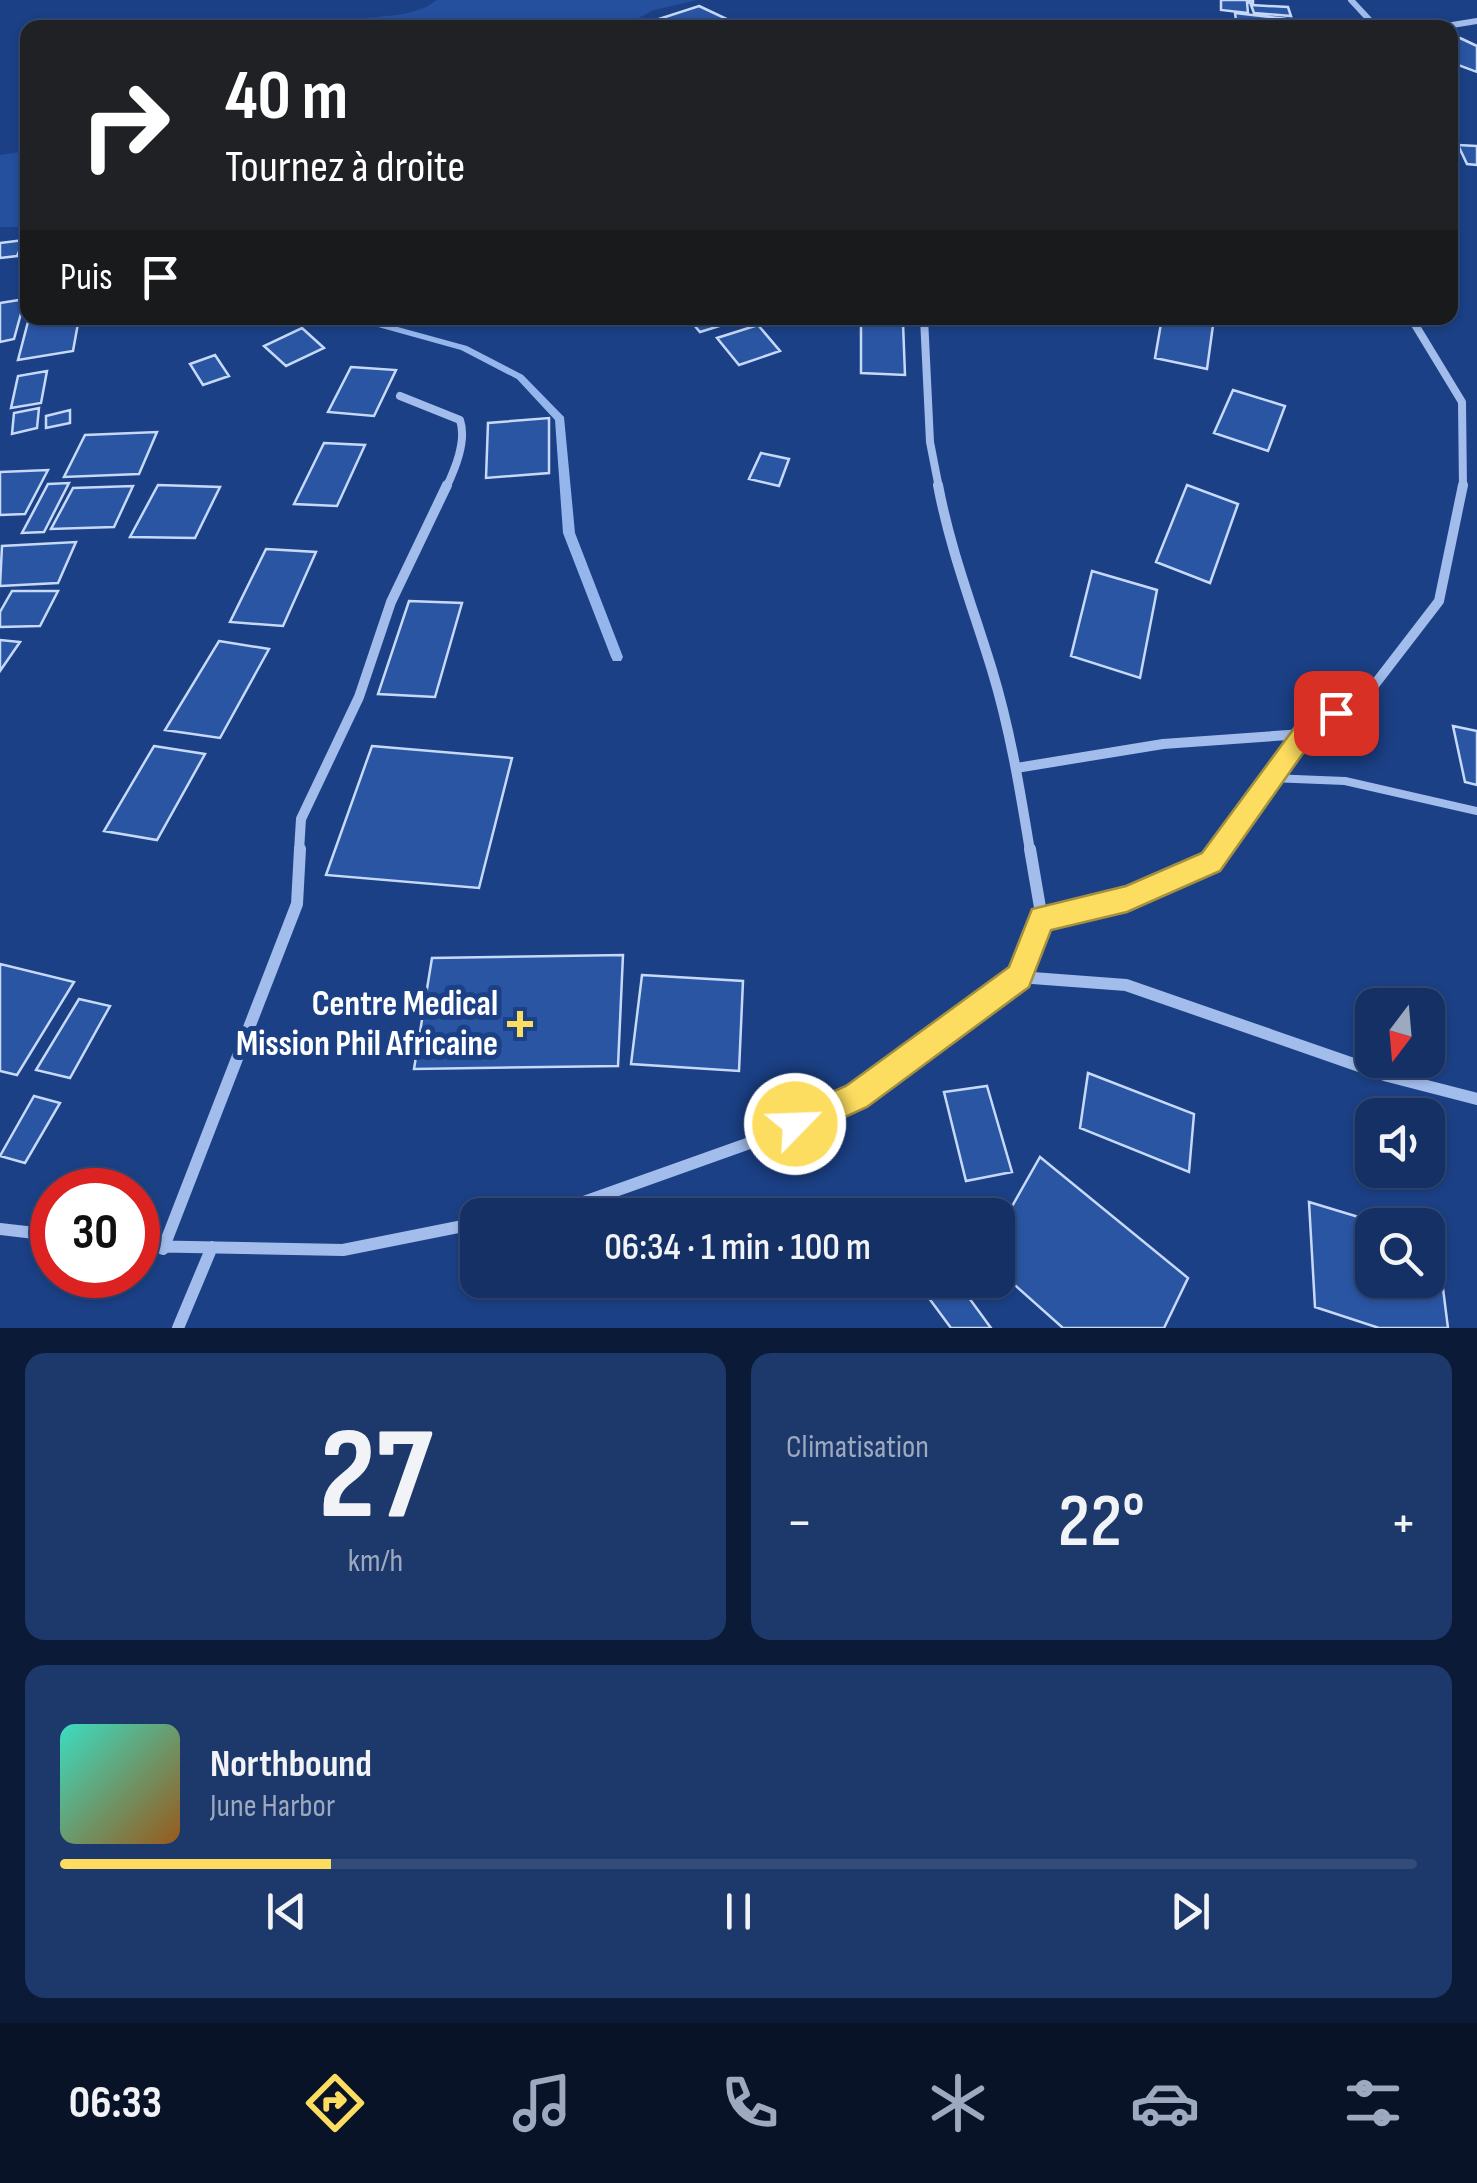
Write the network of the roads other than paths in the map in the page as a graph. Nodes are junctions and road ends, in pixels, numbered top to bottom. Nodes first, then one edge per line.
1 (1351, 0) edge
2 (1370, 20) edge
3 (924, 325) edge
4 (1415, 325) edge
5 (400, 396) dead end
6 (1303, 734) junction
7 (1016, 768) junction
8 (1270, 778) junction
9 (1477, 812) edge
10 (1042, 919) junction
11 (1020, 977) junction
12 (1477, 1100) edge
13 (595, 1198) edge
14 (460, 1227) edge
15 (0, 1229) edge
16 (30, 1233) edge
17 (212, 1247) junction
18 (162, 1249) joint
19 (178, 1328) edge

1 - 2 street
3 - 7 street
4 - 6 street
5 - 18 street
6 - 7 street
6 - 8 street
7 - 10 street
8 - 9 lane
8 - 10 street
10 - 11 street
11 - 12 street
11 - 13 street
14 - 17 street
15 - 16 street
17 - 18 street
17 - 19 street

